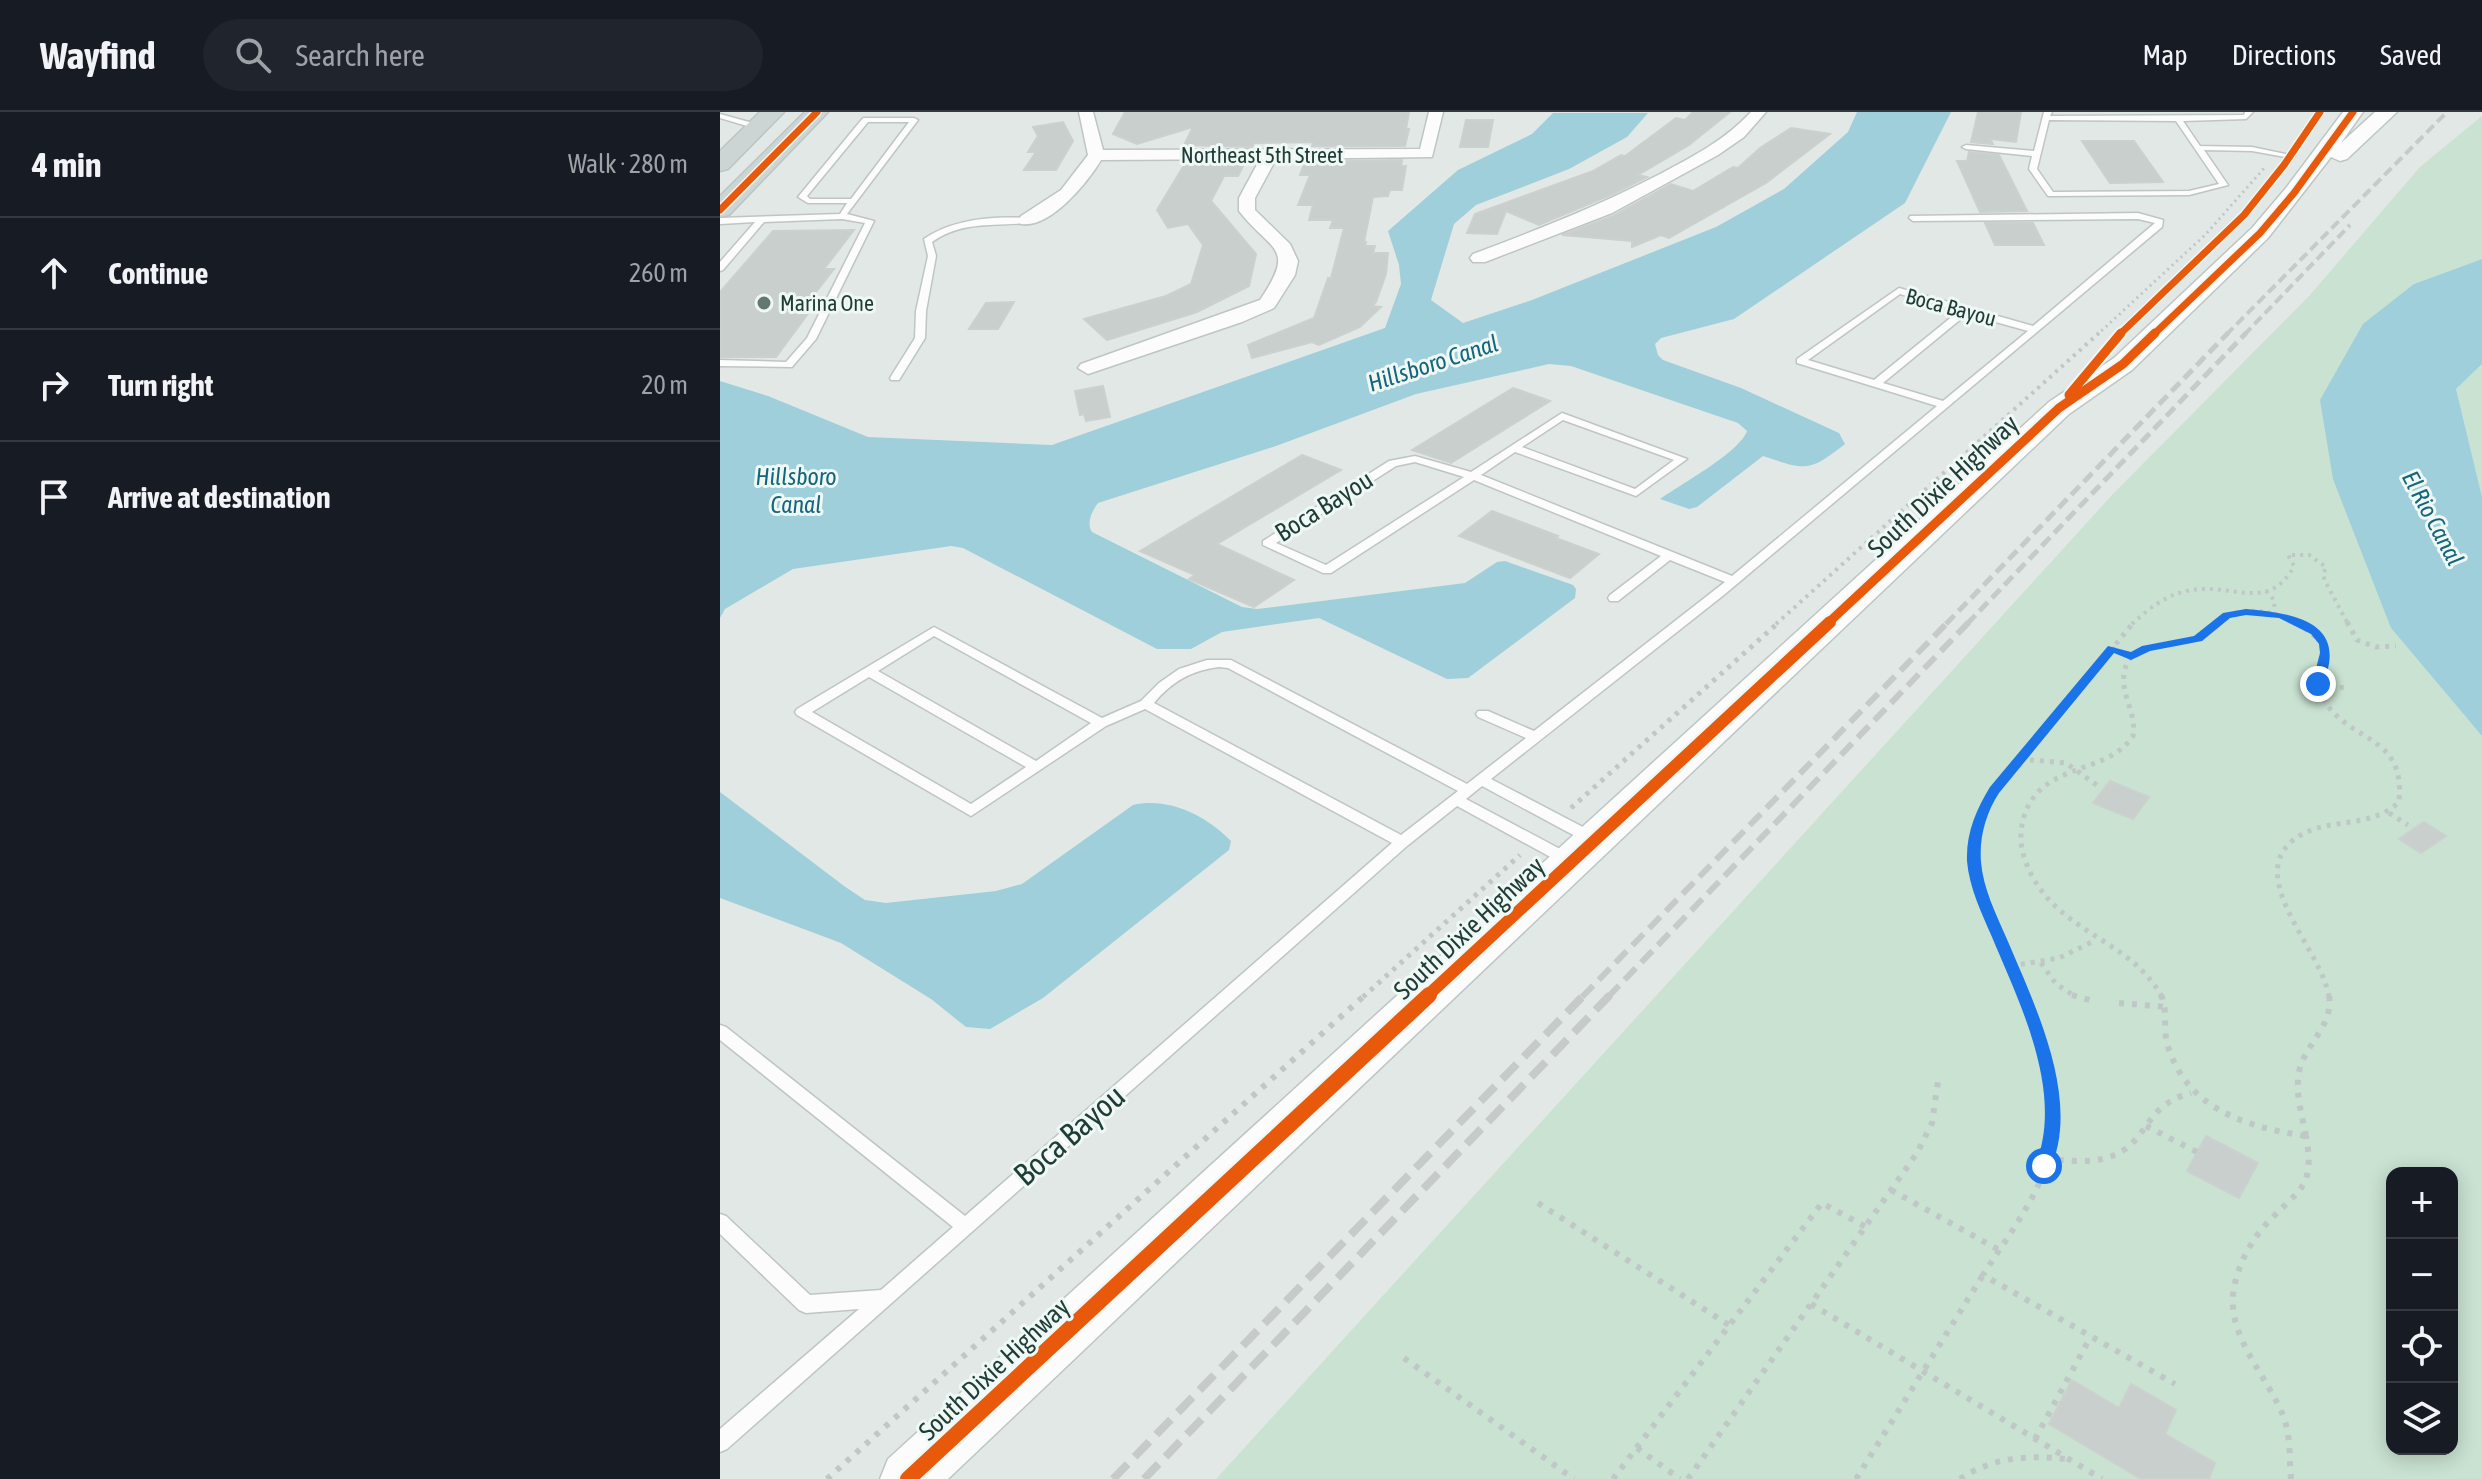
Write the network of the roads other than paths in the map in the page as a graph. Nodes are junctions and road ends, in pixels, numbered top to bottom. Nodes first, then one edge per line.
1 (737, 112) edge
2 (817, 112) edge
3 (1086, 112) edge
4 (1436, 112) edge
5 (1759, 112) edge
6 (2249, 112) edge
7 (2320, 112) edge
8 (2353, 112) edge
9 (2387, 112) edge
10 (858, 113) edge
11 (720, 114) edge
12 (2047, 115) edge
13 (770, 117) edge
14 (2178, 119) junction
15 (866, 120) junction
16 (799, 130) junction
17 (1966, 147) dead end
18 (2203, 152) junction
19 (2037, 154) junction
20 (1096, 155) junction
21 (1270, 155) junction
22 (2288, 160) junction
23 (720, 164) edge
24 (2308, 176) junction
25 (853, 201) junction
26 (720, 210) edge
27 (842, 216) junction
28 (1913, 218) dead end
29 (1027, 220) joint
30 (720, 221) edge
31 (760, 221) junction
32 (1479, 258) dead end
33 (720, 268) edge
34 (1966, 310) junction
35 (2035, 330) junction
36 (720, 363) edge
37 (1088, 368) dead end
38 (895, 378) dead end
39 (1876, 384) junction
40 (1945, 405) junction
41 (2059, 408) junction
42 (1514, 448) junction
43 (1473, 476) junction
44 (1669, 555) junction
45 (1733, 581) junction
46 (1614, 598) dead end
47 (870, 672) junction
48 (1146, 704) junction
49 (1483, 714) dead end
50 (1101, 723) junction
51 (1534, 736) junction
52 (1036, 767) junction
53 (1480, 779) junction
54 (1466, 789) junction
55 (1454, 799) junction
56 (1402, 842) junction
57 (1584, 851) junction
58 (720, 1031) edge
59 (720, 1222) edge
60 (966, 1227) junction
61 (885, 1298) junction
62 (720, 1442) edge
63 (908, 1479) edge

1 - 11 lane
2 - 16 main road
3 - 20 street
4 - 21 street, Northeast 5th Street
5 - 32 street
6 - 14 lane
7 - 22 main road, South Dixie Highway
8 - 24 main road
9 - 24 main road
10 - 15 lane
11 - 13 lane
12 - 14 lane
12 - 19 lane
13 - 16 main road
13 - 23 main road
14 - 18 lane
15 - 25 lane
15 - 25 lane
16 - 26 main road
17 - 19 lane
18 - 19 lane
18 - 22 lane
20 - 21 street, Northeast 5th Street
20 - 29 street
21 - 37 street
22 - 24 main road
22 - 41 main road, South Dixie Highway
24 - 41 main road, South Dixie Highway
25 - 27 lane
27 - 31 lane
27 - 36 lane
28 - 35 lane, Boca Bayou
29 - 38 lane
30 - 31 lane
31 - 33 lane
34 - 35 lane, Boca Bayou
34 - 39 lane
34 - 39 lane, Boca Bayou
35 - 40 lane, Boca Bayou
39 - 40 lane, Boca Bayou
40 - 45 lane, Boca Bayou
41 - 57 main road, South Dixie Highway
42 - 42 lane, Boca Bayou
42 - 43 lane, Boca Bayou
43 - 43 lane, Boca Bayou
43 - 44 lane, Boca Bayou
44 - 45 lane, Boca Bayou
44 - 46 lane
45 - 51 lane, Boca Bayou
47 - 50 lane
47 - 52 lane
47 - 52 lane
48 - 50 lane
48 - 54 lane
48 - 56 lane
49 - 51 lane
50 - 52 lane
51 - 53 lane, Boca Bayou
53 - 54 lane, Boca Bayou
53 - 57 lane
54 - 55 lane, Boca Bayou
55 - 56 lane, Boca Bayou
55 - 57 lane
56 - 60 lane, Boca Bayou
57 - 63 main road, South Dixie Highway
58 - 60 lane
59 - 61 lane
60 - 61 lane, Boca Bayou
61 - 62 lane, Boca Bayou

